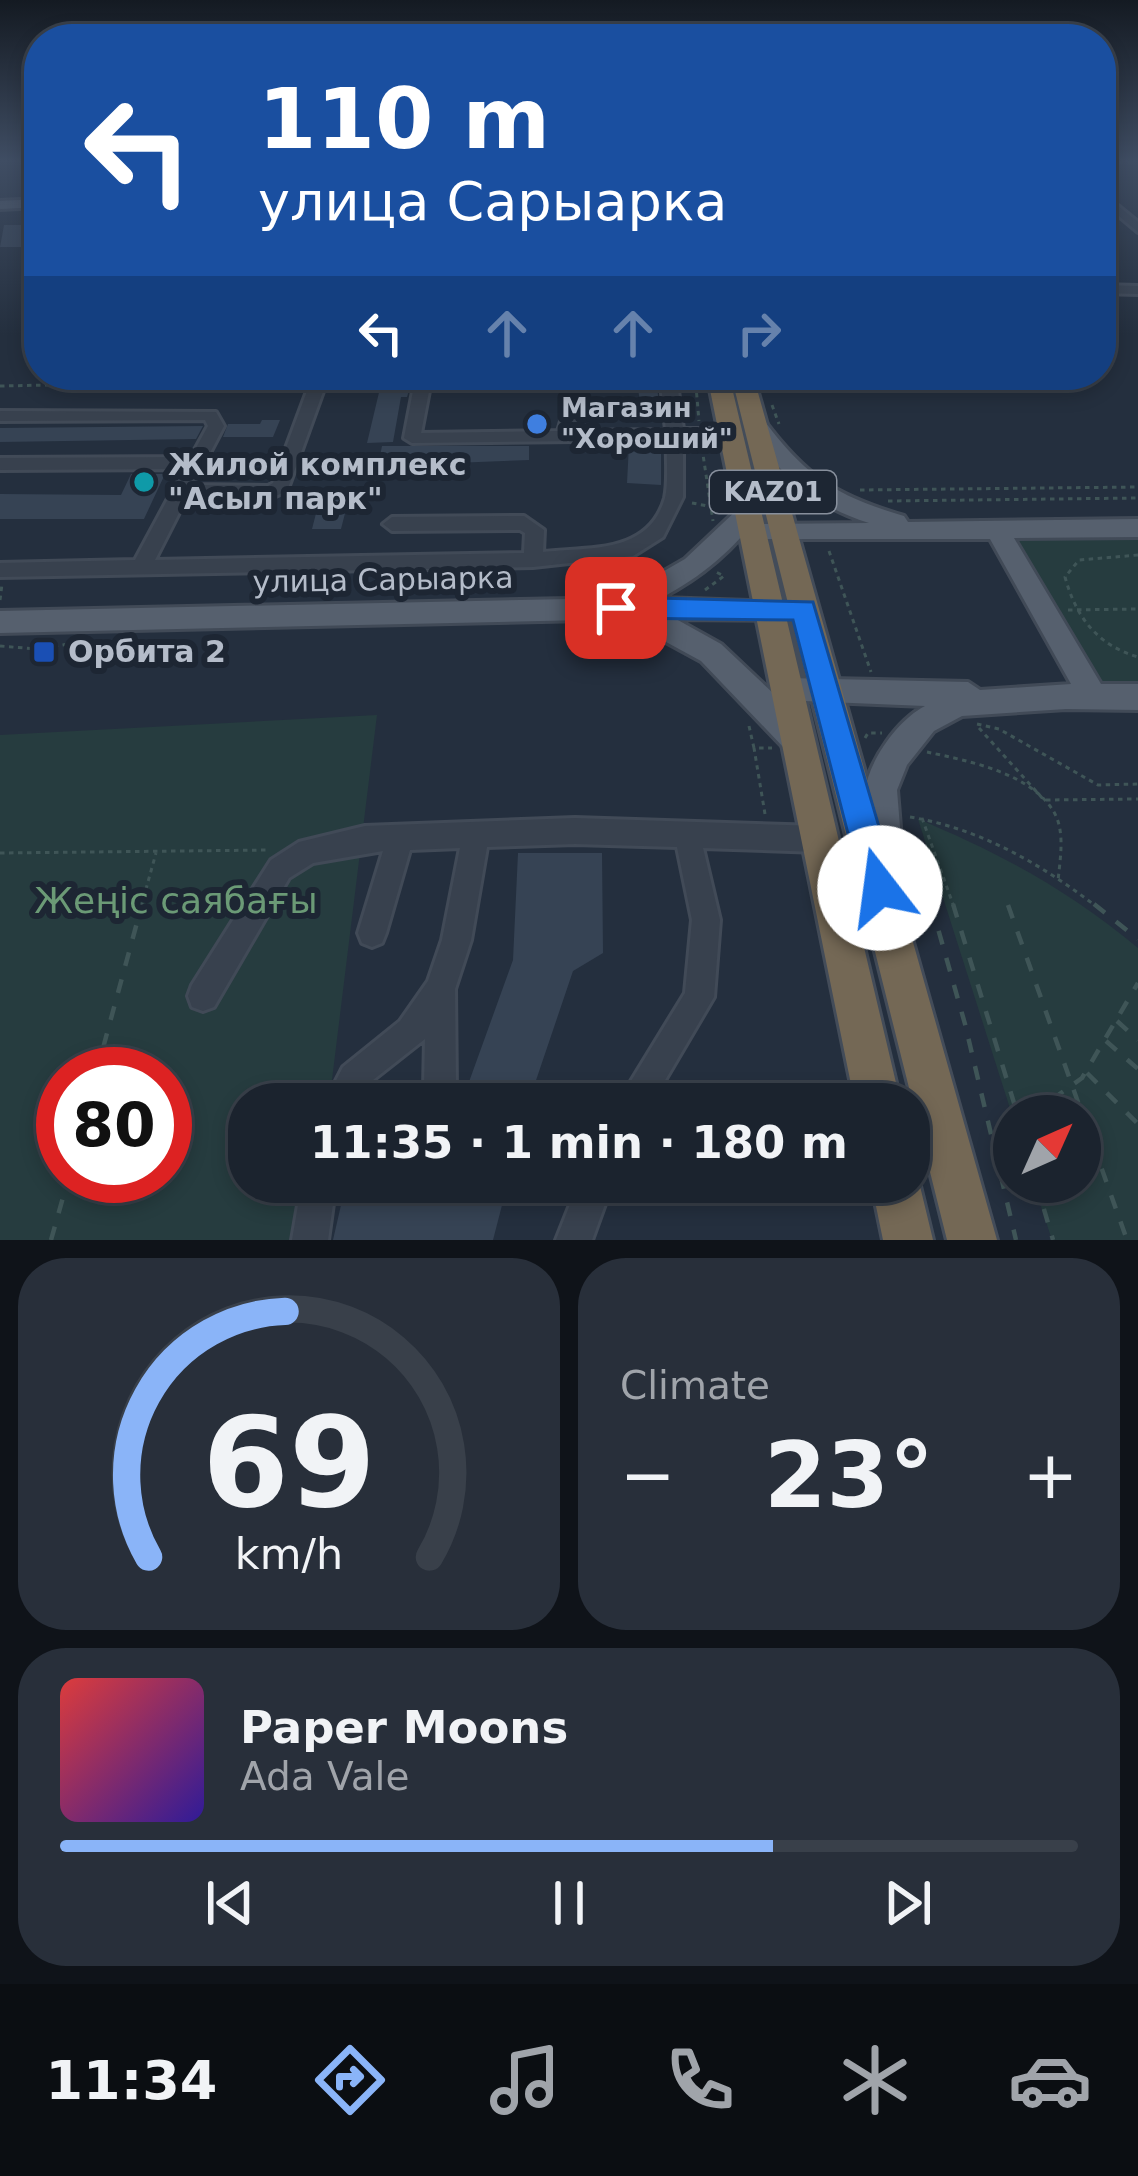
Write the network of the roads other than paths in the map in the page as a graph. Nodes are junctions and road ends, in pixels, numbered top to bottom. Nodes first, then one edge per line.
1 (316, 390) edge
2 (421, 390) edge
3 (578, 390) edge
4 (670, 390) edge
5 (728, 390) edge
6 (746, 390) edge
7 (0, 416) edge
8 (756, 430) junction
9 (675, 434) junction
10 (564, 438) junction
11 (196, 463) junction
12 (0, 464) edge
13 (181, 491) junction
14 (750, 523) junction
15 (392, 524) dead end
16 (1138, 527) edge
17 (997, 530) junction
18 (929, 531) junction
19 (784, 532) junction
20 (533, 560) junction
21 (142, 566) junction
22 (0, 570) edge
23 (616, 608) junction
24 (786, 609) junction
25 (0, 622) edge
26 (786, 690) junction
27 (828, 691) junction
28 (1079, 697) junction
29 (1138, 697) edge
30 (797, 740) junction
31 (687, 833) junction
32 (476, 836) junction
33 (400, 838) junction
34 (819, 839) junction
35 (372, 933) dead end
36 (892, 935) junction
37 (441, 990) junction
38 (203, 996) dead end
39 (349, 1083) edge
40 (440, 1083) edge
41 (646, 1083) edge
42 (873, 1083) edge
43 (316, 1203) edge
44 (588, 1203) edge
45 (900, 1203) edge
46 (310, 1240) edge
47 (574, 1240) edge
48 (908, 1240) edge
49 (972, 1240) edge

1 - 13 street
2 - 10 street
3 - 10 street
4 - 9 street
5 - 8 highway, KАZ01
6 - 8 highway, KАZ01
7 - 11 street
8 - 9 street
8 - 14 highway, KАZ01
8 - 18 main road
8 - 19 highway, KАZ01
9 - 10 street
9 - 20 street
11 - 12 street
11 - 13 street
13 - 21 street
14 - 19 main road
14 - 23 main road
14 - 24 highway, KАZ01
15 - 20 street
16 - 17 main road
17 - 18 main road
17 - 28 main road
18 - 19 main road
19 - 24 highway, KАZ01
20 - 21 street
21 - 22 street
23 - 24 main road, улица Сарыарка
23 - 25 main road, улица Сарыарка
23 - 30 main road
24 - 26 highway, KАZ01
24 - 27 highway, KАZ01
26 - 27 main road
26 - 30 highway, KАZ01
27 - 28 main road
27 - 36 highway, KАZ01
28 - 29 main road
28 - 36 main road
30 - 34 highway, KАZ01
31 - 32 street
31 - 34 street
31 - 41 street
32 - 33 street
32 - 37 street
33 - 35 street
33 - 38 street
34 - 42 highway, KАZ01
36 - 49 highway, KАZ01
37 - 39 street
37 - 40 street
43 - 46 street
44 - 47 street
45 - 48 highway

